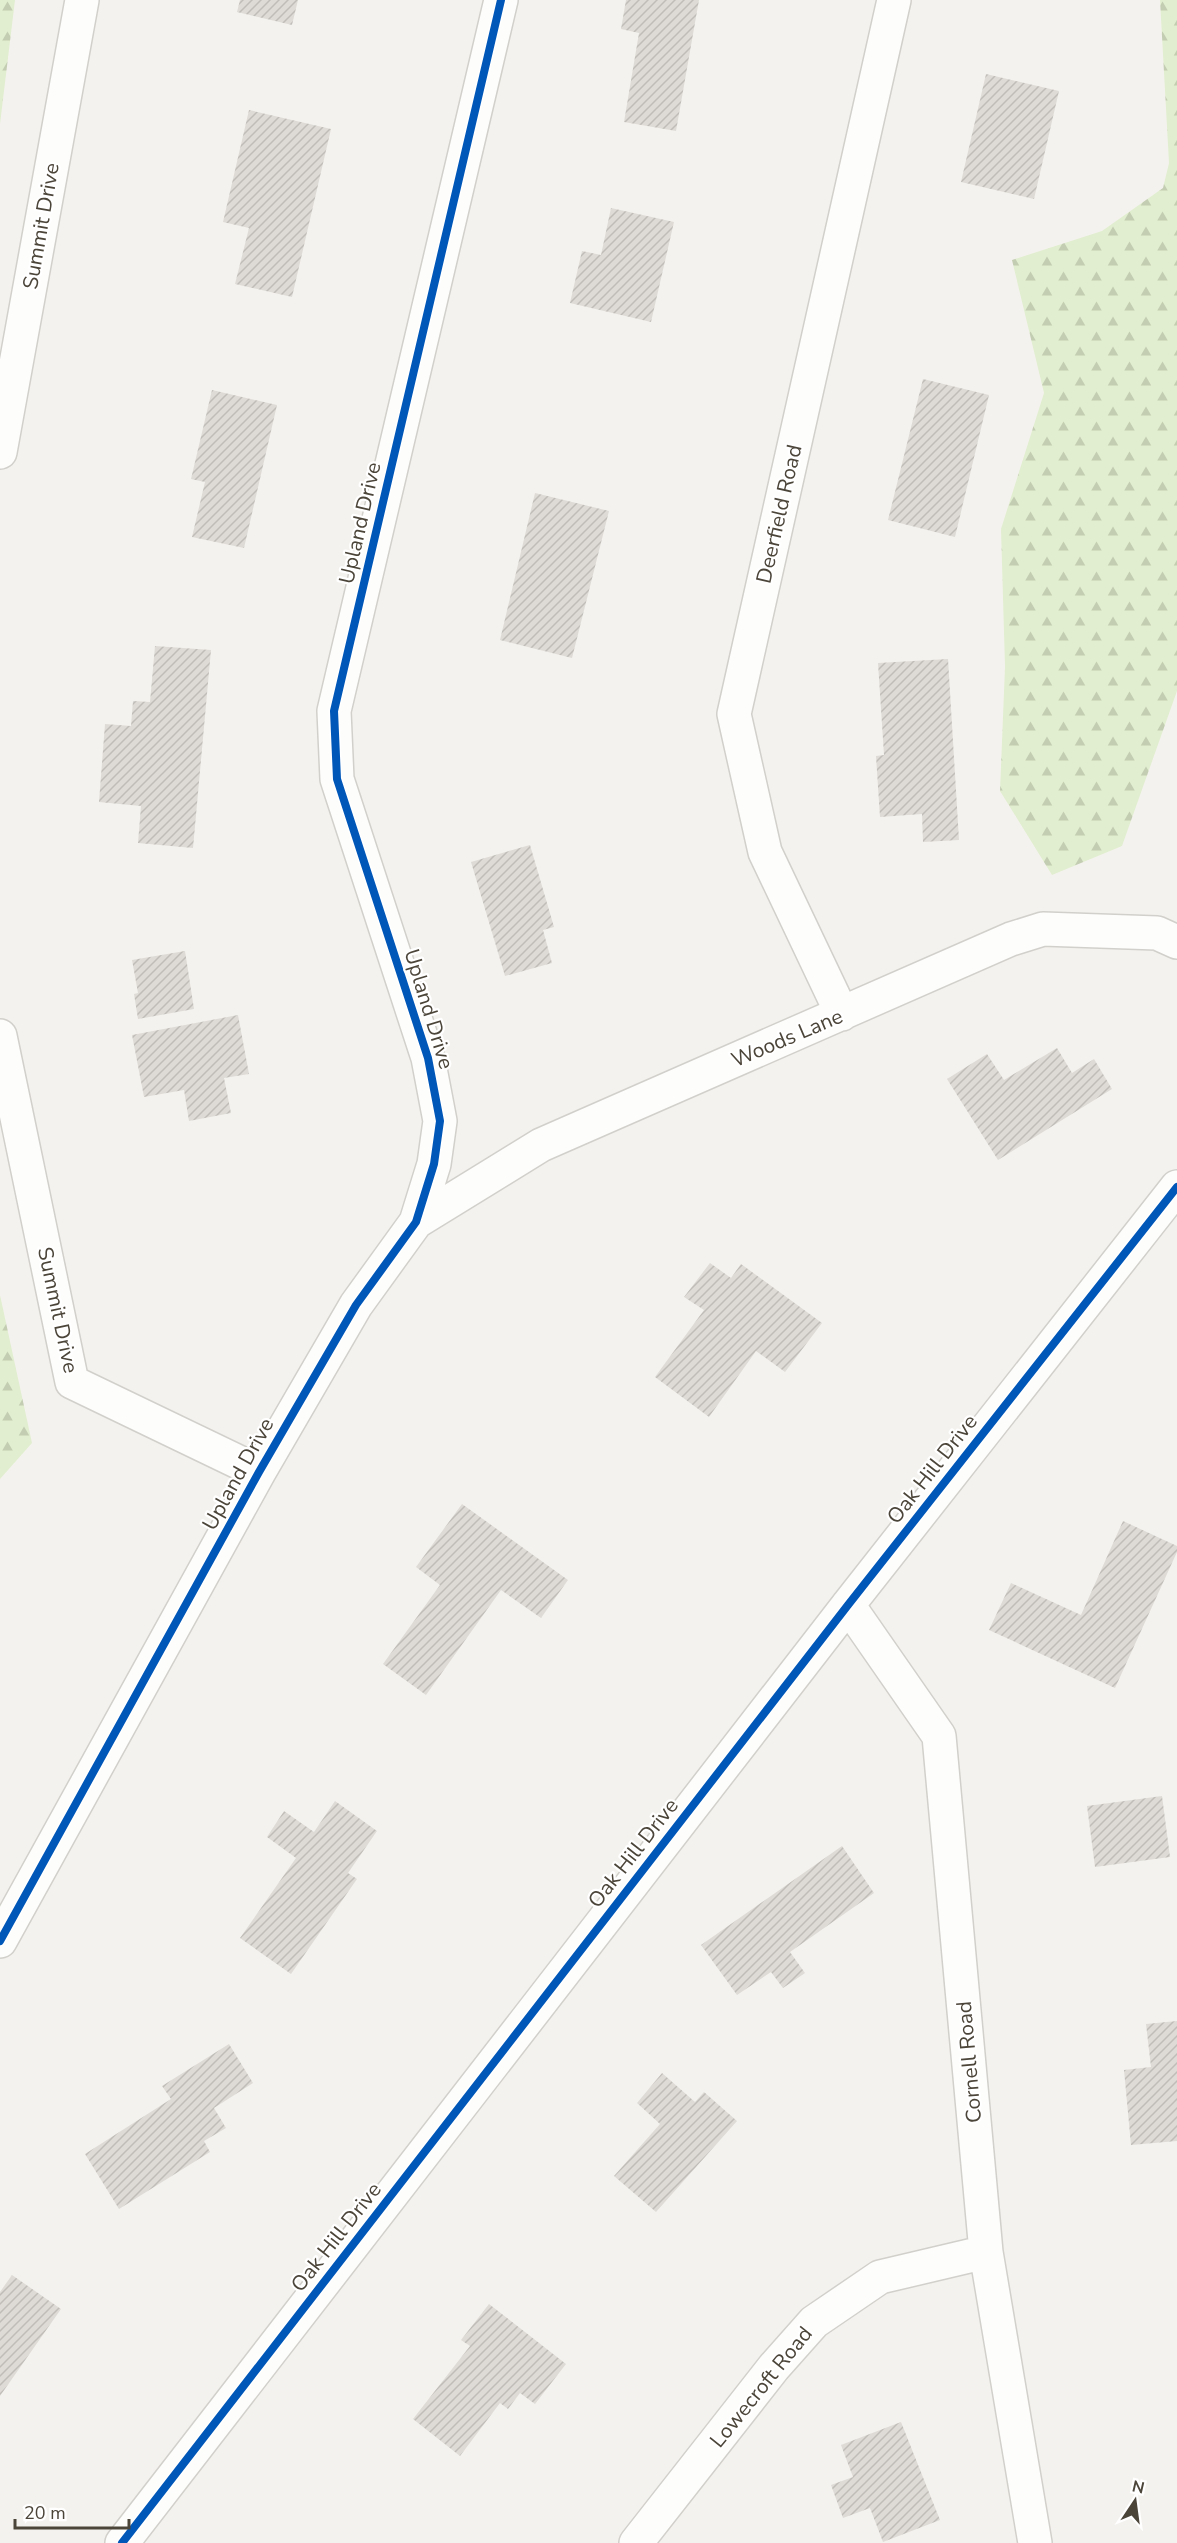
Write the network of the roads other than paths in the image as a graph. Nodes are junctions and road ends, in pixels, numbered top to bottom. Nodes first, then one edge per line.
1 (82, 0) edge
2 (501, 0) edge
3 (894, 0) edge
4 (0, 452) edge
5 (1177, 942) edge
6 (842, 1014) junction
7 (0, 1036) edge
8 (1177, 1187) edge
9 (416, 1222) junction
10 (259, 1472) junction
11 (848, 1605) junction
12 (0, 1941) edge
13 (986, 2252) junction
14 (122, 2543) edge
15 (636, 2543) edge
16 (1035, 2543) edge

1 - 4 street, Summit Drive
2 - 9 street, Upland Drive
3 - 6 street, Deerfield Road
5 - 6 street, Woods Lane
6 - 9 street, Woods Lane
7 - 10 street, Summit Drive
8 - 11 street, Oak Hill Drive
9 - 10 street, Upland Drive
10 - 12 street, Upland Drive
11 - 13 street, Cornell Road
11 - 14 street, Oak Hill Drive
13 - 15 street, Lowecroft Road
13 - 16 street, Cornell Road

